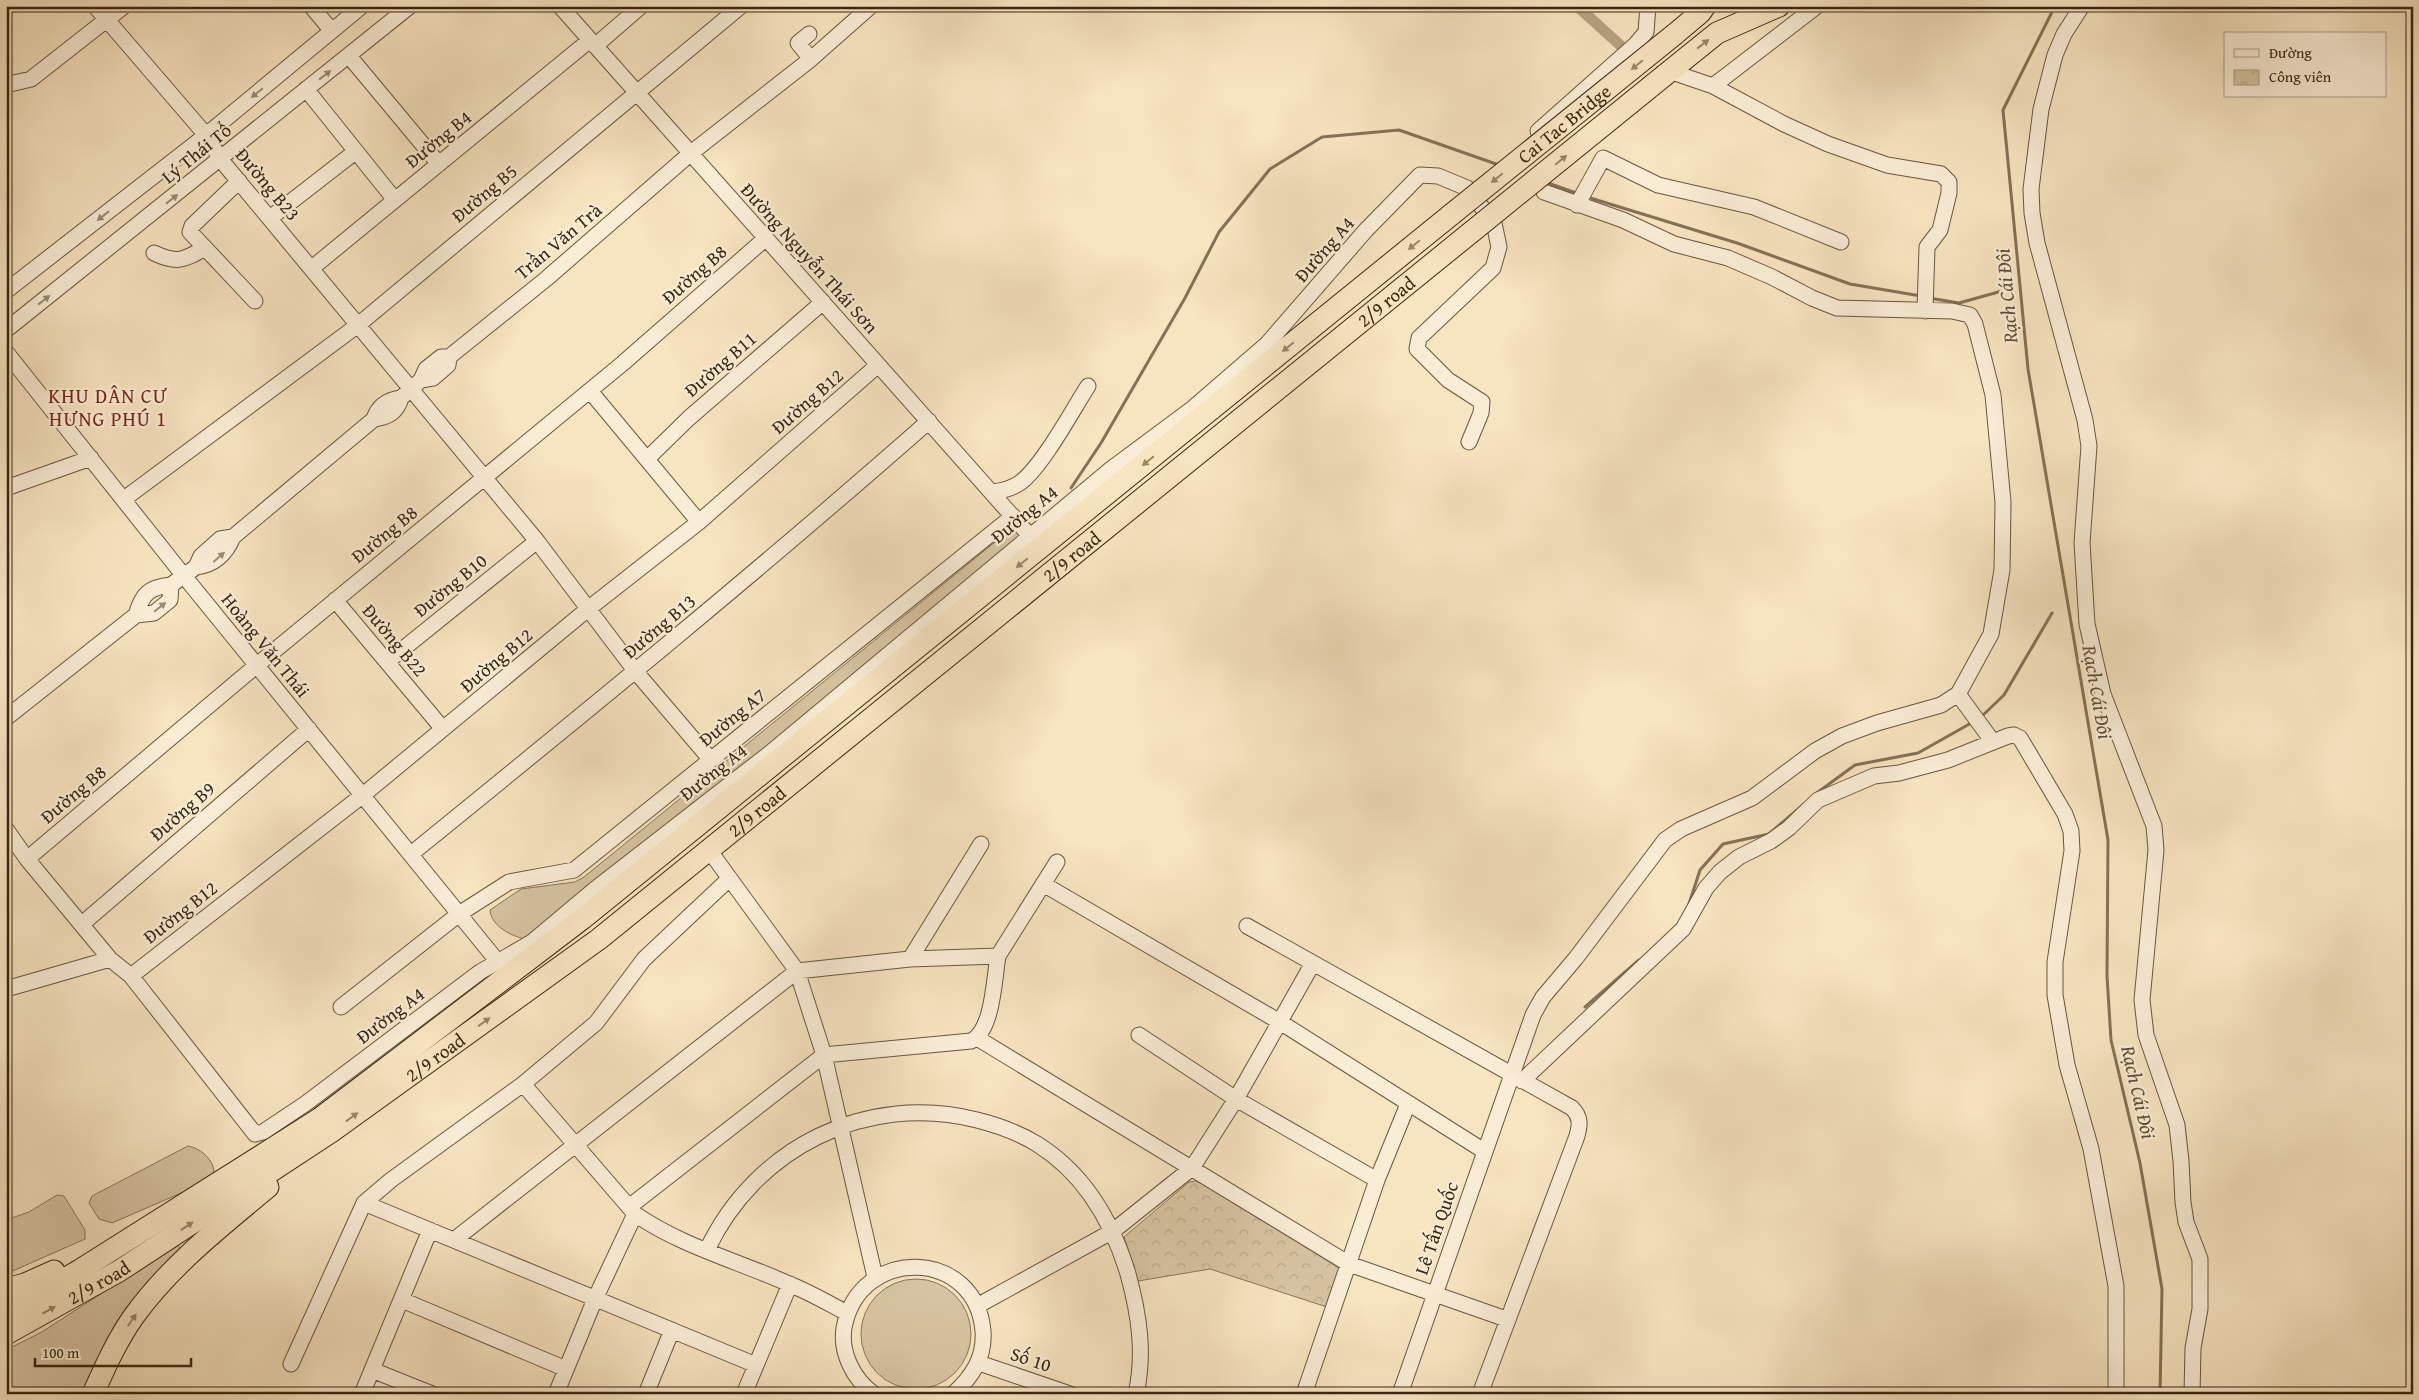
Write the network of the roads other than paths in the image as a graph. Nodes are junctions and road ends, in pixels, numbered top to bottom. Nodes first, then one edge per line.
1 (95, 6) edge
2 (124, 6) edge
3 (311, 6) edge
4 (362, 6) edge
5 (410, 6) edge
6 (560, 6) edge
7 (641, 6) edge
8 (742, 6) edge
9 (871, 6) edge
10 (1648, 6) edge
11 (1704, 6) edge
12 (1779, 6) edge
13 (1817, 6) edge
14 (2082, 6) edge
15 (107, 20) junction
16 (332, 31) junction
17 (809, 34) dead end
18 (592, 43) junction
19 (349, 56) junction
20 (812, 59) junction
21 (1667, 73) junction
22 (6, 85) edge
23 (1713, 86) junction
24 (306, 89) junction
25 (636, 93) junction
26 (1538, 131) dead end
27 (206, 135) junction
28 (355, 152) junction
29 (691, 154) junction
30 (221, 160) junction
31 (439, 164) junction
32 (239, 181) junction
33 (1544, 192) dead end
34 (395, 200) junction
35 (1579, 202) junction
36 (1452, 214) joint
37 (270, 218) junction
38 (1469, 234) joint
39 (766, 238) junction
40 (1841, 242) dead end
41 (205, 248) junction
42 (154, 253) dead end
43 (312, 268) junction
44 (6, 291) edge
45 (255, 301) dead end
46 (823, 302) junction
47 (1926, 306) junction
48 (358, 325) junction
49 (6, 330) edge
50 (6, 352) edge
51 (878, 365) junction
52 (1088, 386) dead end
53 (411, 389) junction
54 (590, 391) junction
55 (929, 421) junction
56 (1469, 442) dead end
57 (91, 458) junction
58 (647, 459) junction
59 (484, 478) junction
60 (6, 488) edge
61 (992, 492) junction
62 (124, 499) junction
63 (1013, 516) junction
64 (699, 522) junction
65 (1030, 536) junction
66 (537, 541) junction
67 (190, 572) junction
68 (335, 600) junction
69 (588, 609) junction
70 (388, 661) junction
71 (257, 665) junction
72 (636, 672) junction
73 (1958, 694) junction
74 (6, 718) edge
75 (309, 729) junction
76 (443, 729) junction
77 (1993, 742) junction
78 (712, 760) junction
79 (363, 795) junction
80 (6, 829) edge
81 (981, 844) dead end
82 (709, 850) junction
83 (411, 854) junction
84 (27, 859) junction
85 (1057, 862) dead end
86 (729, 879) junction
87 (1043, 884) junction
88 (459, 914) junction
89 (82, 924) junction
90 (1247, 926) dead end
91 (998, 956) junction
92 (110, 959) junction
93 (910, 959) junction
94 (498, 962) junction
95 (1313, 963) junction
96 (797, 971) junction
97 (131, 976) junction
98 (6, 989) edge
99 (341, 1007) dead end
100 (1280, 1022) junction
101 (1139, 1035) dead end
102 (977, 1038) junction
103 (824, 1055) junction
104 (1517, 1079) junction
105 (523, 1084) junction
106 (1236, 1099) junction
107 (1408, 1104) junction
108 (839, 1126) junction
109 (332, 1132) junction
110 (575, 1144) junction
111 (1484, 1151) junction
112 (1192, 1168) junction
113 (1377, 1180) junction
114 (185, 1203) junction
115 (364, 1203) junction
116 (632, 1211) junction
117 (430, 1230) junction
118 (1113, 1231) junction
119 (454, 1240) junction
120 (707, 1250) junction
121 (1349, 1264) junction
122 (875, 1277) junction
123 (790, 1284) junction
124 (6, 1289) edge
125 (1434, 1295) junction
126 (595, 1299) junction
127 (402, 1300) junction
128 (977, 1306) junction
129 (6, 1312) edge
130 (847, 1313) junction
131 (1506, 1319) junction
132 (672, 1330) junction
133 (6, 1334) edge
134 (979, 1363) junction
135 (291, 1364) dead end
136 (756, 1365) junction
137 (566, 1369) junction
138 (372, 1370) junction
139 (1052, 1390) edge
140 (870, 1392) edge
141 (93, 1394) edge
142 (362, 1394) edge
143 (432, 1394) edge
144 (556, 1394) edge
145 (646, 1394) edge
146 (744, 1394) edge
147 (953, 1394) edge
148 (1070, 1394) edge
149 (1136, 1394) edge
150 (1304, 1394) edge
151 (1400, 1394) edge
152 (1480, 1394) edge
153 (2116, 1394) edge
154 (2192, 1394) edge

1 - 15 street, Đường B23
2 - 15 street
3 - 16 street
4 - 16 street, Lý Thái Tổ
5 - 19 street, Lý Thái Tổ
6 - 18 street, Đường Nguyễn Thái Sơn
7 - 18 street, Đường B4
8 - 25 street, Đường B5
9 - 20 street, Trần Văn Trà
10 - 26 street
11 -> 36 highway, Cai Tac Bridge, bridge
21 -> 12 highway
13 - 23 street
14 - 154 street
15 - 22 street
15 - 27 street, Đường B23
16 -> 27 street, Lý Thái Tổ
17 - 20 street
18 - 25 street, Đường Nguyễn Thái Sơn
18 - 31 street, Đường B4
24 -> 19 street, Lý Thái Tổ
19 - 31 street
20 - 29 street, Trần Văn Trà
21 - 23 street
38 -> 21 highway, Cai Tac Bridge, bridge
23 - 47 street
24 - 28 street
24 - 30 street, Lý Thái Tổ
25 - 29 street, Đường Nguyễn Thái Sơn
25 - 48 street, Đường B5
27 - 30 street, Đường B23
27 -> 44 street, Lý Thái Tổ
28 - 34 street
28 - 37 street
29 - 39 street, Đường Nguyễn Thái Sơn
29 - 53 street, Trần Văn Trà
30 - 32 street, Đường B23
49 -> 30 street, Lý Thái Tổ
31 - 34 street, Đường B4
32 - 37 street, Đường B23
32 - 41 street
33 - 35 street
34 - 43 street, Đường B4
35 - 40 street
35 - 47 street
36 -> 114 highway, 2/9 road
37 - 43 street, Đường B23
38 - 82 highway, 2/9 road
39 - 46 street, Đường Nguyễn Thái Sơn
39 - 54 street, Đường B8
41 - 42 street
41 - 45 street
43 - 48 street, Đường B23
46 - 51 street, Đường Nguyễn Thái Sơn
46 - 58 street, Đường B11
47 - 73 street
48 - 53 street, Đường B23
48 - 62 street, Đường B5
50 - 57 street, Hoàng Văn Thái
51 - 55 street, Đường Nguyễn Thái Sơn
51 - 64 street, Đường B12
52 - 61 street
53 - 59 street, Đường B23
53 - 67 street, Trần Văn Trà
54 - 58 street
54 - 59 street, Đường B8
55 - 61 street, Đường Nguyễn Thái Sơn
55 - 72 street, Đường B13
56 - 65 street, Đường A4
57 - 60 street
57 - 62 street, Hoàng Văn Thái
58 - 64 street
59 - 66 street, Đường B23
59 - 68 street, Đường B8
61 - 63 street, Đường Nguyễn Thái Sơn
62 - 67 street, Hoàng Văn Thái
63 - 65 street, Đường Nguyễn Thái Sơn
63 - 78 street, Đường A7
64 - 69 street, Đường B12
65 - 94 street, Đường A4
66 - 69 street, Đường B23
66 - 70 street, Đường B10
67 - 71 street, Hoàng Văn Thái
67 - 74 street, Trần Văn Trà
68 - 70 street, Đường B22
68 - 71 street, Đường B8
69 - 72 street, Đường B23
69 - 76 street, Đường B12
70 - 76 street, Đường B22
71 - 75 street, Hoàng Văn Thái
71 - 84 street, Đường B8
72 - 78 street, Đường B23
72 - 83 street, Đường B13
73 - 77 street
73 - 104 street, Lê Tấn Quốc
75 - 79 street, Hoàng Văn Thái
75 - 89 street, Đường B9
76 - 79 street, Đường B12
77 - 104 street
77 - 153 street
78 - 88 street, Đường A7
79 - 83 street, Hoàng Văn Thái
79 - 97 street, Đường B12
80 - 84 street, Đường A4
81 - 93 street
82 - 86 street
109 -> 82 highway, 2/9 road
83 - 88 street, Hoàng Văn Thái
84 - 89 street, Đường A4
85 - 87 street
86 - 96 street
86 - 105 street
87 - 91 street
87 - 100 street
88 - 94 street, Hoàng Văn Thái
88 - 99 street, Đường A7
89 - 92 street, Đường A4
90 - 95 street
91 - 93 street
91 - 102 street
92 - 97 street, Đường A4
92 - 98 street
93 - 96 street
94 - 97 street, Đường A4
95 - 100 street
95 - 104 street
96 - 103 street
96 - 110 street
100 - 106 street
100 - 107 street
101 - 106 street
102 - 103 street
102 - 112 street
103 - 108 street
103 - 116 street
104 - 111 street, Lê Tấn Quốc
104 - 131 street
105 - 110 street
105 - 115 street
106 - 112 street
106 - 113 street
107 - 111 street
107 - 113 street
108 - 118 street
108 - 120 street
108 - 122 street
133 -> 109 highway, 2/9 road
141 -> 109 highway
110 - 116 street
110 - 119 street
111 - 125 street, Lê Tấn Quốc
112 - 118 street
112 - 121 street
113 - 121 street
114 - 124 highway
114 - 129 highway, 2/9 road
115 - 117 street
115 - 135 street
116 - 120 street
116 - 126 street
117 - 119 street
117 - 127 street
118 - 128 street
118 - 149 street
119 - 126 street
120 - 123 street
121 - 125 street
121 - 150 street
122 - 128 street
122 - 130 street
123 - 130 street
123 - 136 street
125 - 131 street
125 - 151 street, Lê Tấn Quốc
126 - 132 street
126 - 137 street
127 - 137 street
127 - 138 street
128 - 134 street
130 - 140 street
131 - 152 street
132 - 136 street
132 - 145 street
134 - 139 street, Số 10
134 - 147 street
136 - 146 street
137 - 144 street
138 - 142 street
138 - 143 street
139 - 148 street, Số 10

